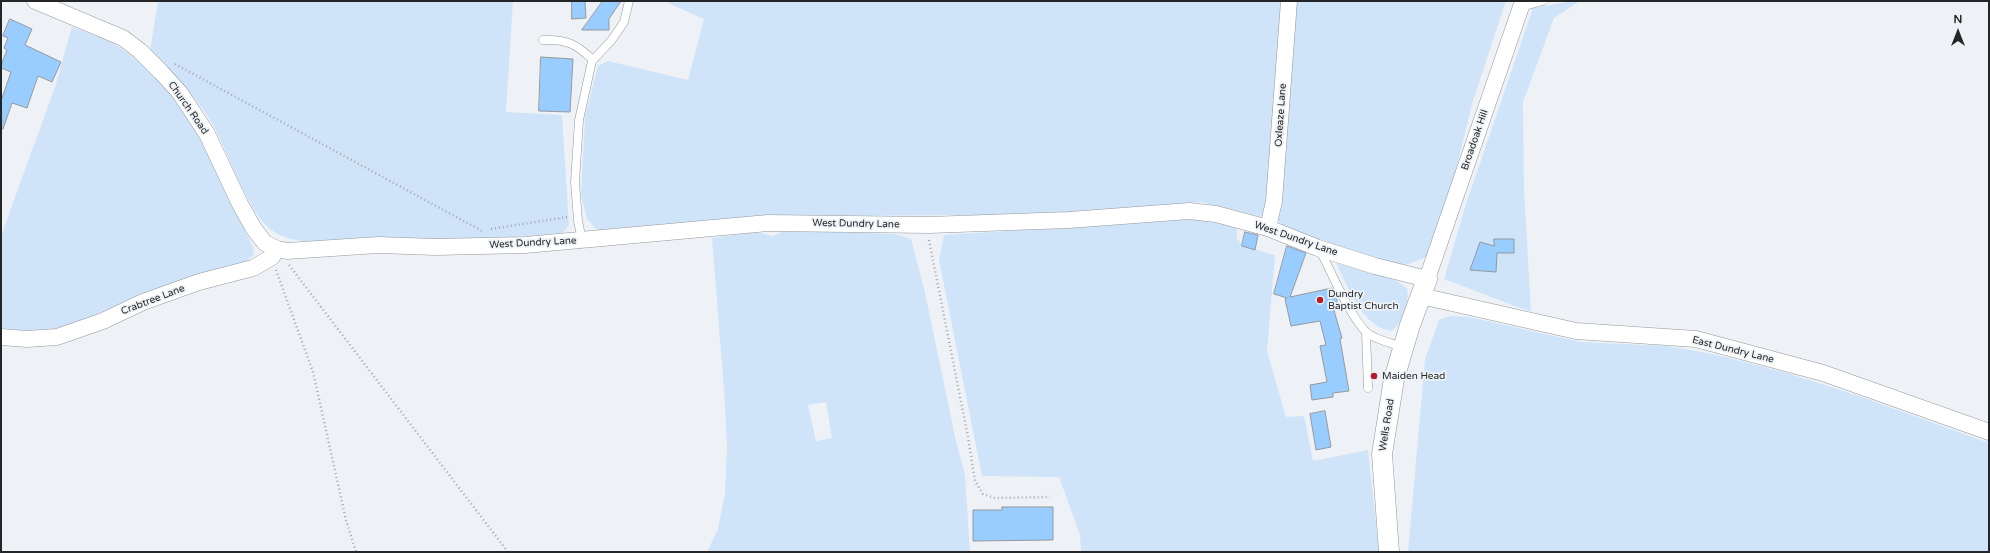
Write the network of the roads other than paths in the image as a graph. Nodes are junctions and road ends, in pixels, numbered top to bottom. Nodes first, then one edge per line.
1 (35, 1) edge
2 (629, 1) edge
3 (1288, 1) edge
4 (1543, 1) edge
5 (1522, 4) edge
6 (543, 40) dead end
7 (593, 60) junction
8 (1268, 228) junction
9 (582, 240) junction
10 (1318, 248) junction
11 (274, 253) junction
12 (1424, 287) junction
13 (1366, 332) junction
14 (1, 336) edge
15 (1403, 347) junction
16 (1368, 388) dead end
17 (1989, 432) edge
18 (1390, 552) edge

1 - 11 street, Church Road
2 - 7 lane
3 - 8 street, Oxleaze Lane
4 - 5 lane
5 - 12 street, Broadoak Hill
6 - 7 lane
7 - 9 lane
8 - 9 street, West Dundry Lane
8 - 10 street, West Dundry Lane
9 - 11 street, West Dundry Lane
10 - 12 street, West Dundry Lane
10 - 13 lane
11 - 14 street, Crabtree Lane
12 - 15 street, Wells Road
12 - 17 street, East Dundry Lane
13 - 15 lane
13 - 16 lane
15 - 18 street, Wells Road

